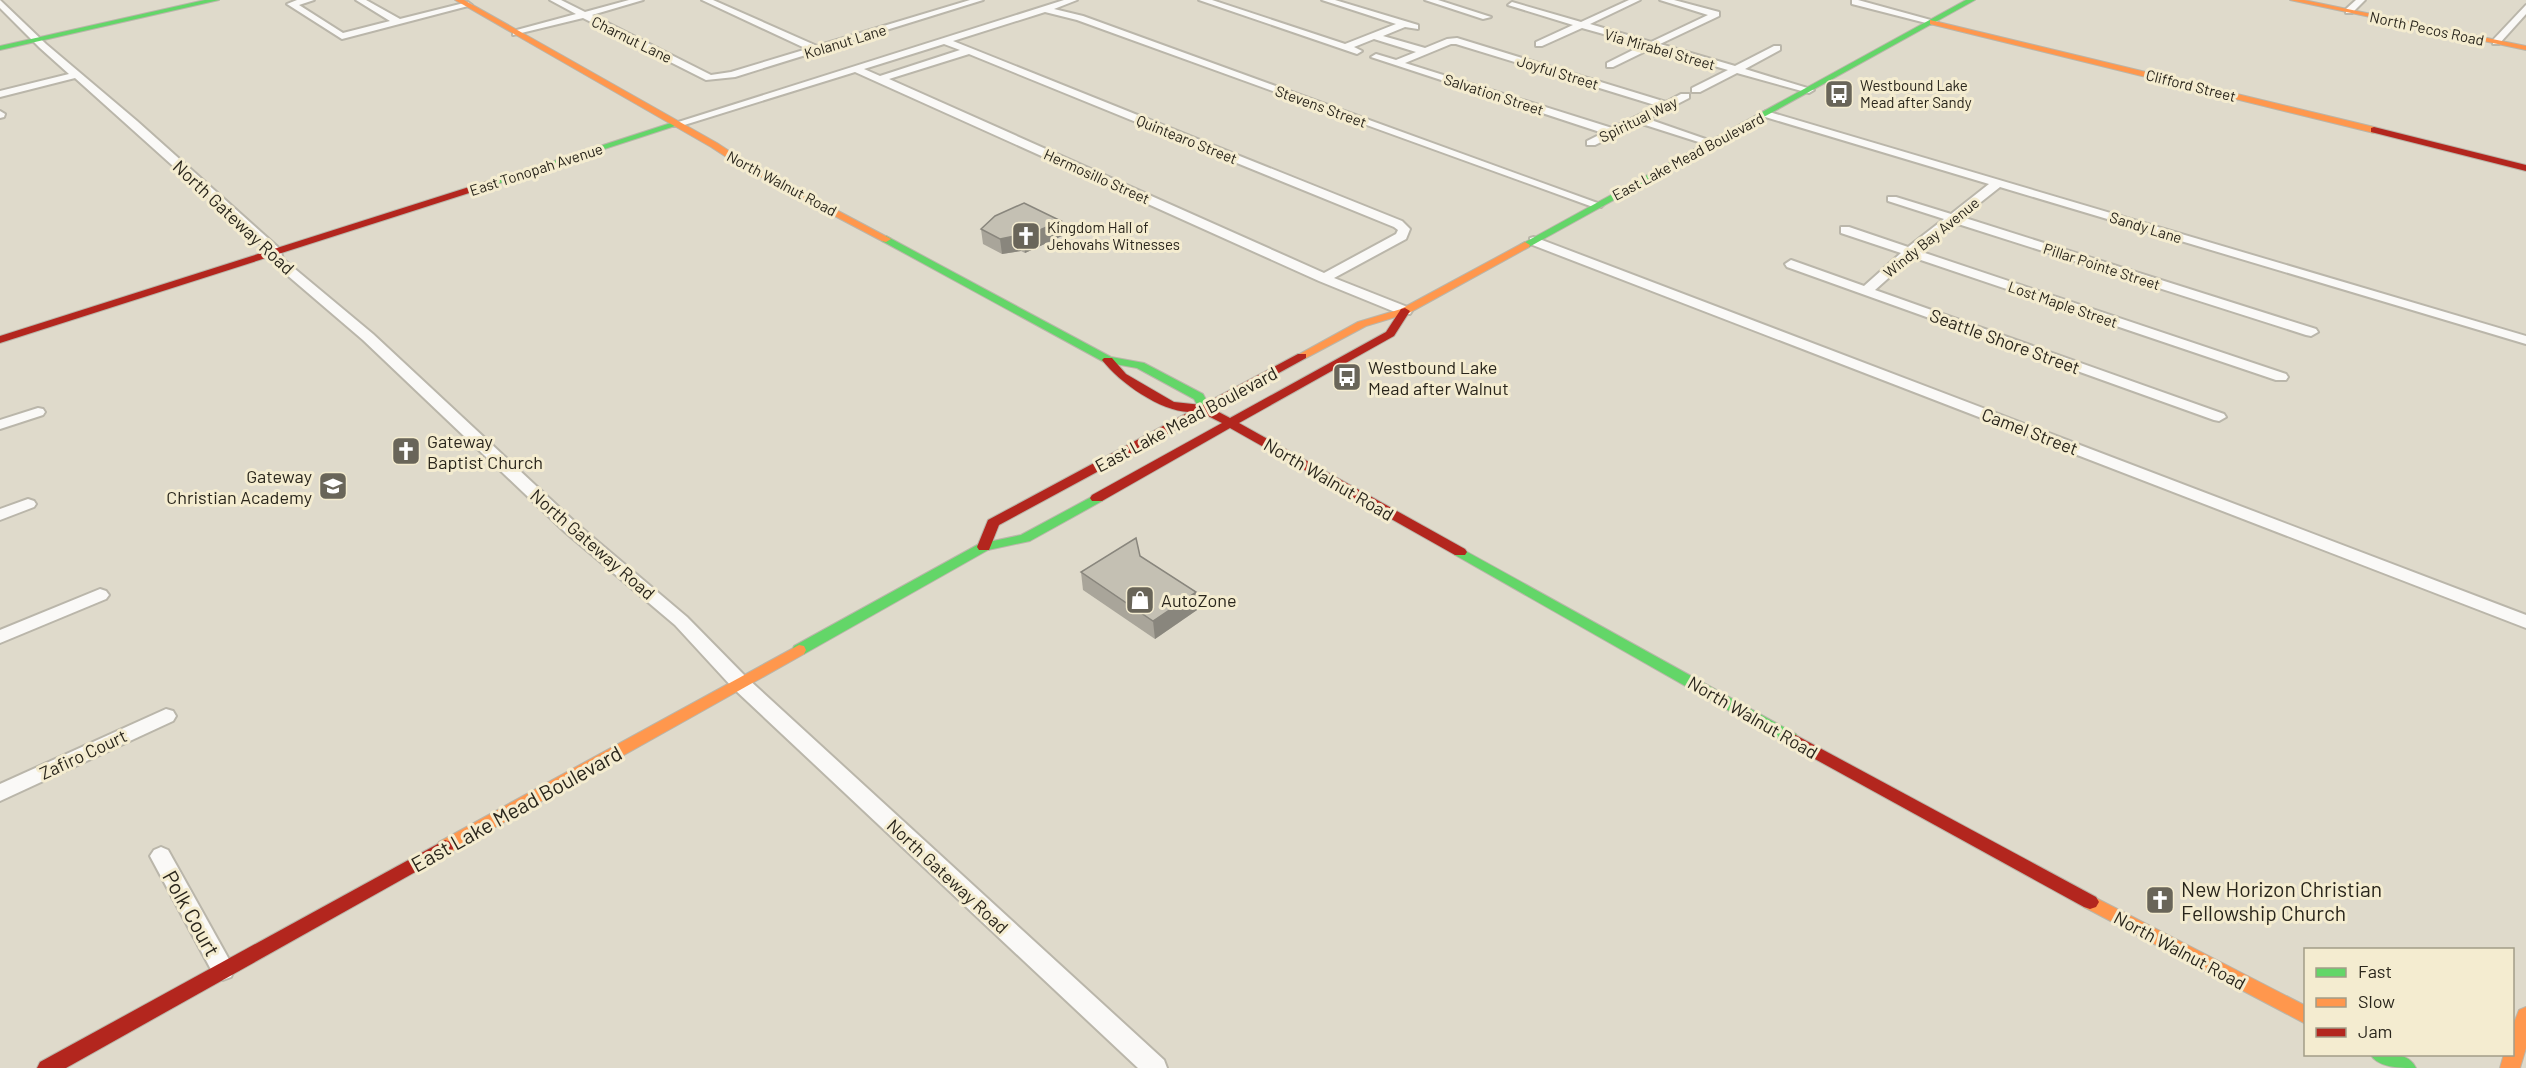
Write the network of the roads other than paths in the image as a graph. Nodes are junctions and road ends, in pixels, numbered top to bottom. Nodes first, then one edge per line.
1 (216, 0) edge
2 (310, 0) edge
3 (360, 0) edge
4 (555, 0) edge
5 (639, 0) edge
6 (706, 0) edge
7 (978, 0) edge
8 (1073, 0) edge
9 (1203, 0) edge
10 (1326, 0) edge
11 (1429, 0) edge
12 (1526, 0) edge
13 (1636, 0) edge
14 (1664, 0) edge
15 (1971, 0) edge
16 (2294, 0) edge
17 (2361, 0) edge
18 (1855, 2) dead end
19 (0, 3) edge
20 (463, 3) edge
21 (2526, 8) edge
22 (1045, 9) junction
23 (1499, 11) junction
24 (2349, 11) junction
25 (583, 15) junction
26 (1933, 21) junction
27 (398, 22) junction
28 (1473, 23) dead end
29 (1405, 24) junction
30 (1580, 25) junction
31 (1415, 27) dead end
32 (516, 33) junction
33 (1373, 36) junction
34 (36, 40) junction
35 (943, 40) junction
36 (2496, 42) junction
37 (1539, 44) dead end
38 (1651, 46) junction
39 (1344, 47) junction
40 (0, 48) edge
41 (1777, 48) dead end
42 (2526, 48) edge
43 (815, 49) junction
44 (968, 51) junction
45 (1357, 51) dead end
46 (1425, 51) junction
47 (1376, 57) dead end
48 (1397, 63) junction
49 (1610, 65) dead end
50 (855, 68) junction
51 (1737, 69) junction
52 (76, 75) junction
53 (710, 78) joint
54 (880, 79) junction
55 (1696, 90) dead end
56 (1809, 90) junction
57 (0, 94) edge
58 (1685, 96) dead end
59 (1666, 105) junction
60 (1766, 114) junction
61 (1638, 119) junction
62 (677, 124) junction
63 (1612, 132) junction
64 (1591, 143) dead end
65 (1712, 143) junction
66 (2526, 168) edge
67 (1998, 183) junction
68 (1892, 200) dead end
69 (1597, 205) junction
70 (1953, 219) junction
71 (1845, 230) dead end
72 (1534, 241) junction
73 (276, 252) junction
74 (1910, 252) junction
75 (1791, 264) dead end
76 (1324, 278) junction
77 (1866, 291) junction
78 (1405, 311) junction
79 (2311, 332) dead end
80 (0, 340) edge
81 (2526, 340) edge
82 (1108, 360) junction
83 (2281, 377) dead end
84 (1205, 409) junction
85 (38, 412) dead end
86 (2219, 417) dead end
87 (1231, 423) junction
88 (0, 425) edge
89 (28, 504) dead end
90 (0, 515) edge
91 (984, 547) junction
92 (100, 595) dead end
93 (2526, 622) edge
94 (0, 637) edge
95 (740, 683) junction
96 (166, 716) dead end
97 (0, 793) edge
98 (160, 856) dead end
99 (224, 970) junction
100 (2304, 1015) edge
101 (2526, 1016) edge
102 (2514, 1055) edge
103 (2384, 1056) edge
104 (47, 1068) edge
105 (1155, 1068) edge
106 (2406, 1068) edge

1 - 34 street
2 - 27 street
3 - 27 street
4 - 25 street, Charnut Lane
5 - 25 street
6 - 43 street
7 - 43 street, Kolanut Lane
8 - 22 street, East Tonopah Avenue
9 - 39 street
10 - 29 street
11 - 23 street, Via Mirabel Street
12 - 23 street
13 - 30 street
14 - 38 street
15 - 26 street, East Lake Mead Boulevard
16 - 24 street, North Pecos Road
17 - 24 street
18 - 26 street, Clifford Street
19 - 34 street, North Gateway Road
20 - 27 street
20 - 32 street, North Walnut Road
21 - 36 street
22 - 35 street, East Tonopah Avenue
22 - 69 street, Stevens Street
23 - 28 street
23 - 30 street, Via Mirabel Street
24 - 36 street, North Pecos Road
25 - 32 street
25 - 53 street, Charnut Lane
26 - 56 street, East Lake Mead Boulevard
26 - 66 street, Clifford Street
29 - 31 street
29 - 33 street
30 - 37 street
30 - 38 street, Via Mirabel Street
32 - 62 street, North Walnut Road
33 - 39 street
33 - 46 street
34 - 40 street
34 - 52 street, North Gateway Road
35 - 44 street, Quintearo Street
35 - 50 street, East Tonopah Avenue
36 - 42 street, North Pecos Road
38 - 49 street
38 - 51 street, Via Mirabel Street
39 - 45 street
41 - 51 street
43 - 53 street, Kolanut Lane
44 - 54 street
44 - 76 street, Quintearo Street
46 - 48 street
46 - 59 street, Joyful Street
47 - 48 street, Salvation Street
48 - 63 street, Salvation Street
50 - 54 street, Hermosillo Street
50 - 62 street, East Tonopah Avenue
51 - 55 street
51 - 56 street, Via Mirabel Street
52 - 57 street
52 - 73 street, North Gateway Road
54 - 76 street, Hermosillo Street
56 - 60 street, East Lake Mead Boulevard
58 - 59 street, Spiritual Way
59 - 61 street, Spiritual Way
60 - 65 street, East Lake Mead Boulevard
60 - 67 street, Sandy Lane
61 - 63 street, Spiritual Way
61 - 65 street
62 - 73 street, East Tonopah Avenue
62 - 82 street, North Walnut Road
63 - 64 street, Spiritual Way
65 - 69 street, East Lake Mead Boulevard
67 - 70 street, Windy Bay Avenue
67 - 81 street, Sandy Lane
68 - 70 street, Pillar Pointe Street
69 - 72 street, East Lake Mead Boulevard
70 - 74 street, Windy Bay Avenue
70 - 79 street, Pillar Pointe Street
71 - 74 street, Lost Maple Street
72 - 78 street, East Lake Mead Boulevard
72 - 93 street, Camel Street
73 - 80 street, East Tonopah Avenue
73 - 95 street, North Gateway Road
74 - 77 street, Windy Bay Avenue
74 - 83 street, Lost Maple Street
75 - 77 street, Seattle Shore Street
76 - 78 street, Hermosillo Street
77 - 86 street, Seattle Shore Street
78 - 84 street, East Lake Mead Boulevard
78 - 87 street, East Lake Mead Boulevard
82 - 84 street, North Walnut Road
82 - 84 street, North Walnut Road
84 - 87 street, North Walnut Road
84 - 91 street, East Lake Mead Boulevard
85 - 88 street
87 - 91 street, East Lake Mead Boulevard
87 - 100 street, North Walnut Road
89 - 90 street
91 - 95 street, East Lake Mead Boulevard
92 - 94 street
95 - 99 street, East Lake Mead Boulevard
95 - 105 street, North Gateway Road
96 - 97 street, Zafiro Court
98 - 99 street, Polk Court
99 - 104 street, East Lake Mead Boulevard
101 - 102 street
103 - 106 street

